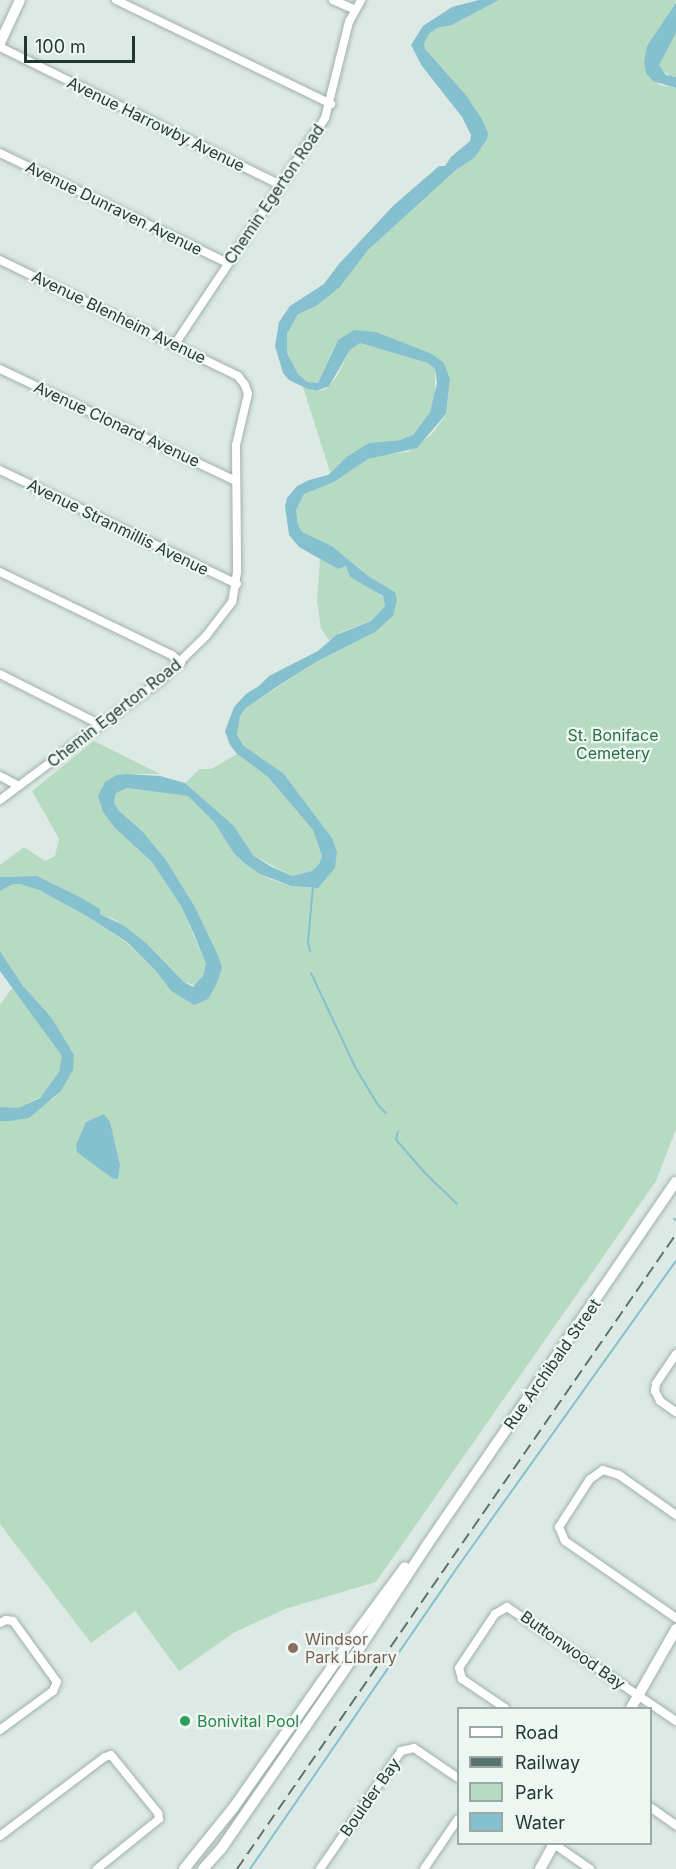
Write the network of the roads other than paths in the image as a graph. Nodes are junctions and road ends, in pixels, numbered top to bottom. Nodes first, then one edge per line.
1 (20, 0) edge
2 (116, 0) edge
3 (333, 0) edge
4 (362, 0) edge
5 (354, 10) junction
6 (0, 45) edge
7 (331, 104) junction
8 (0, 153) edge
9 (281, 185) junction
10 (0, 260) edge
11 (228, 263) junction
12 (175, 344) junction
13 (0, 369) edge
14 (238, 376) joint
15 (0, 470) edge
16 (234, 480) junction
17 (0, 572) edge
18 (237, 584) junction
19 (181, 663) junction
20 (0, 674) edge
21 (101, 725) junction
22 (0, 777) edge
23 (19, 786) junction
24 (0, 800) edge
25 (676, 1182) edge
26 (676, 1354) edge
27 (676, 1412) edge
28 (676, 1515) edge
29 (427, 1545) junction
30 (676, 1618) edge
31 (0, 1623) edge
32 (676, 1629) edge
33 (639, 1695) junction
34 (503, 1707) edge
35 (632, 1707) edge
36 (676, 1721) edge
37 (0, 1730) edge
38 (457, 1777) edge
39 (652, 1808) edge
40 (457, 1822) edge
41 (676, 1825) edge
42 (0, 1836) edge
43 (553, 1845) edge
44 (555, 1845) edge
45 (221, 1849) junction
46 (97, 1869) edge
47 (184, 1869) edge
48 (203, 1869) edge
49 (210, 1869) edge
50 (320, 1869) edge
51 (424, 1869) edge
52 (540, 1869) edge
53 (590, 1869) edge

1 - 6 main road
2 - 7 street
3 - 5 street
4 - 5 street, Chemin Egerton Road
5 - 7 street, Chemin Egerton Road
6 - 9 street, Avenue Harrowby Avenue
7 - 9 street, Chemin Egerton Road
8 - 11 street, Avenue Dunraven Avenue
9 - 11 street, Chemin Egerton Road
10 - 12 street, Avenue Blenheim Avenue
11 - 12 street, Chemin Egerton Road
12 - 14 street, Avenue Blenheim Avenue
13 - 16 street, Avenue Clonard Avenue
14 - 16 street, Chemin Egerton Road
15 - 18 street, Avenue Stranmillis Avenue
16 - 18 street, Chemin Egerton Road
17 - 19 street
18 - 19 street, Chemin Egerton Road
19 - 21 street, Chemin Egerton Road
20 - 21 street
21 - 23 street, Chemin Egerton Road
22 - 23 street
23 - 24 street, Chemin Egerton Road
25 - 29 main road, Rue Archibald Street
26 - 27 street
28 - 30 street
29 - 45 main road, Rue Archibald Street
29 - 47 main road, Rue Archibald Street
31 - 37 street
32 - 33 main road
33 - 34 street, Buttonwood Bay
33 - 35 main road
33 - 36 street
38 - 50 street, Boulder Bay
39 - 41 street
40 - 51 street
42 - 46 street
43 - 52 main road
44 - 53 street
45 - 48 main road, Rue Archibald Street
45 - 49 main road

